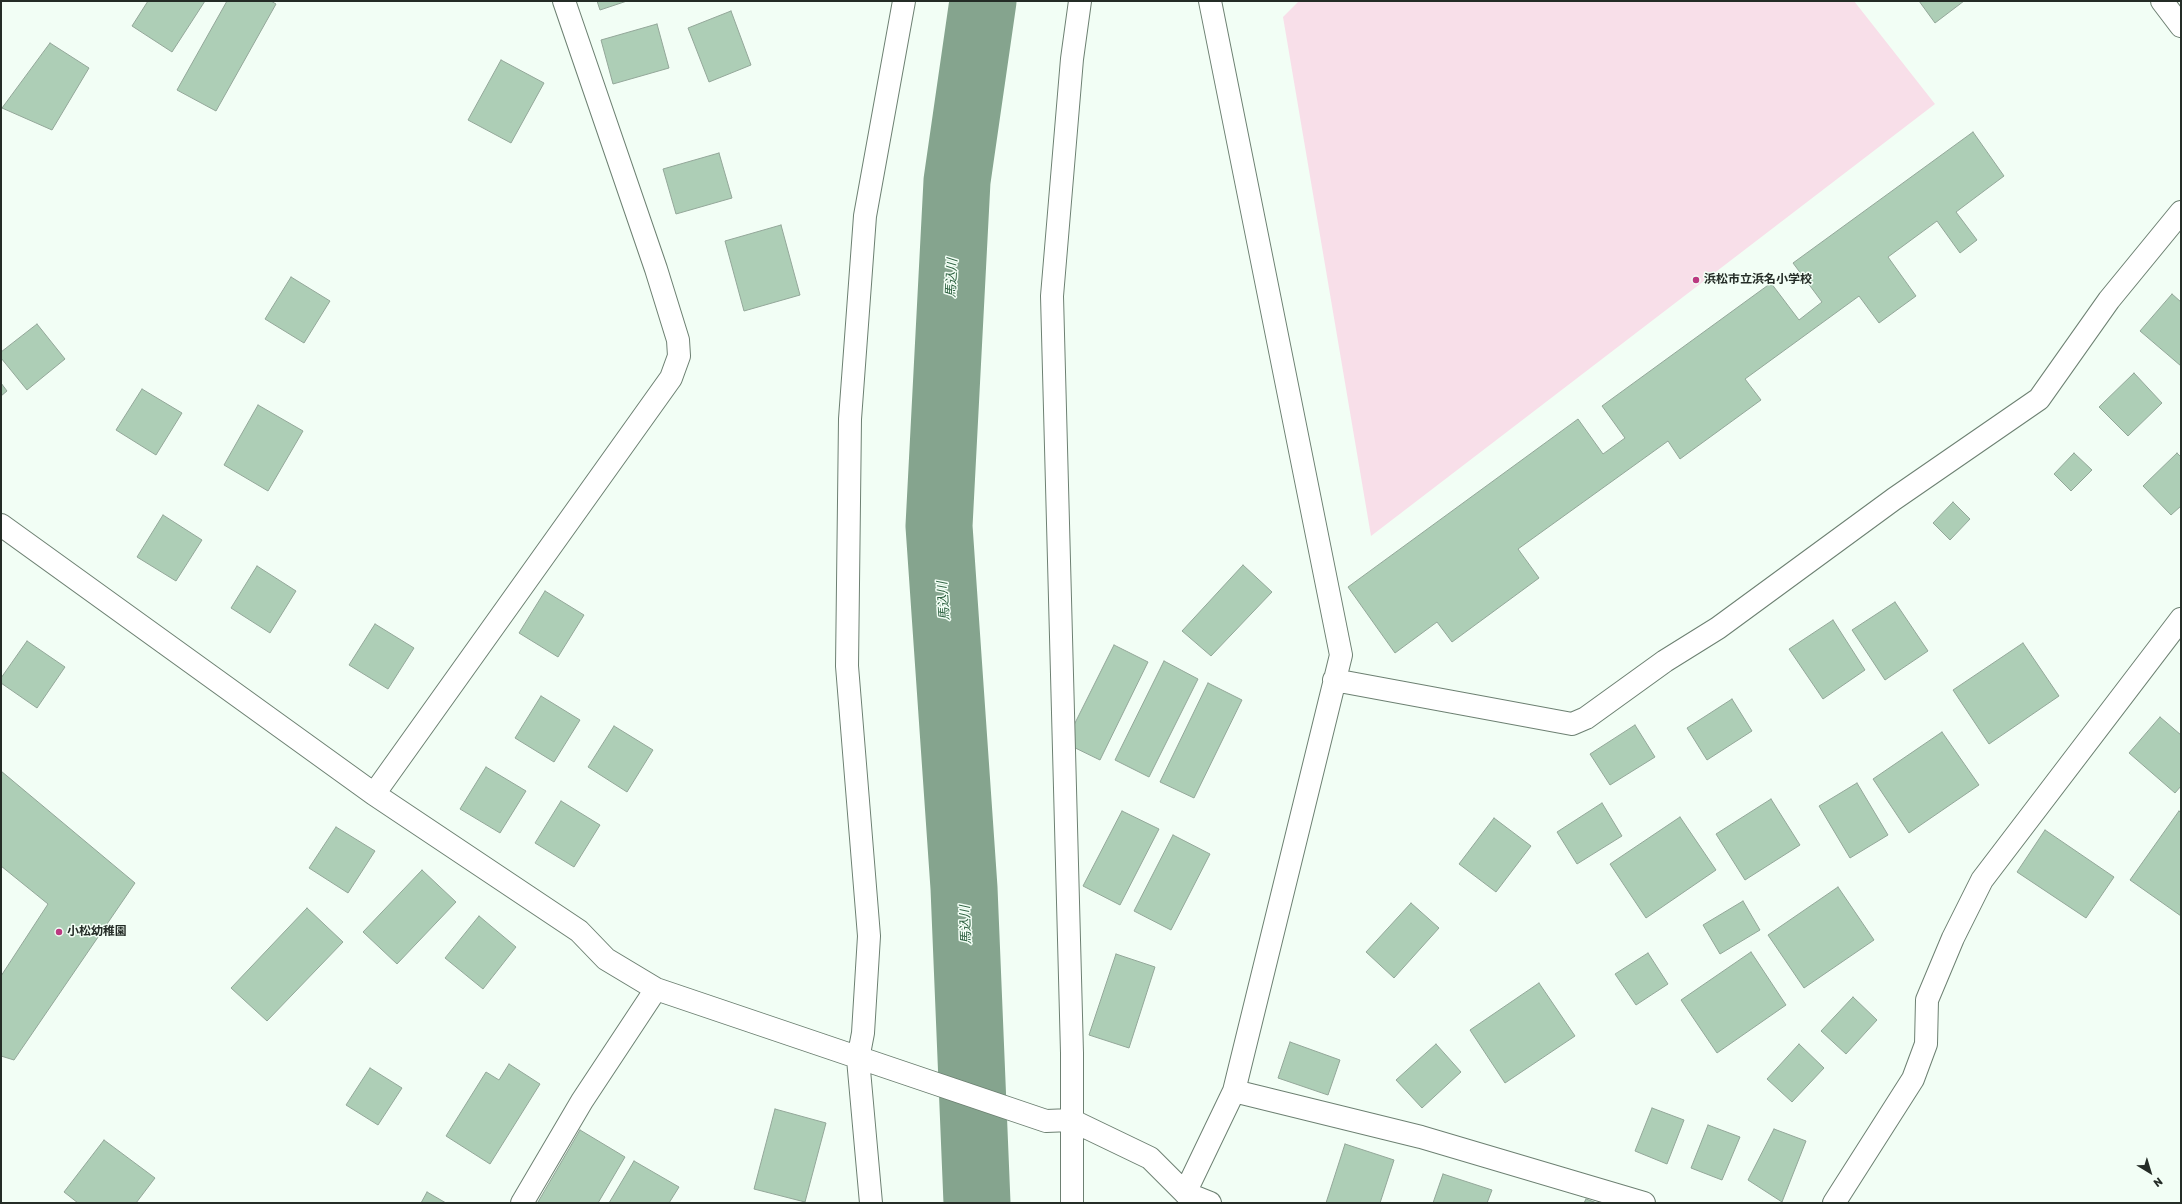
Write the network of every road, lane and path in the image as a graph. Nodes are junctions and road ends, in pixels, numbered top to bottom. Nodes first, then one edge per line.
1 (564, 1) edge
2 (904, 1) edge
3 (1080, 1) edge
4 (1210, 1) edge
5 (2162, 1) edge
6 (2181, 26) edge
7 (2181, 212) edge
8 (1, 525) edge
9 (2181, 619) edge
10 (1334, 680) junction
11 (374, 794) junction
12 (656, 988) junction
13 (858, 1059) junction
14 (1234, 1091) junction
15 (1071, 1120) junction
16 (1185, 1193) junction
17 (522, 1203) edge
18 (871, 1203) edge
19 (1072, 1203) edge
20 (1210, 1203) edge
21 (1644, 1203) edge
22 (1834, 1203) edge

1 - 11 street
2 - 13 street
3 - 15 street
4 - 10 street
5 - 6 street
7 - 10 street
8 - 11 street
9 - 22 street
10 - 14 street
11 - 12 street
12 - 13 street
12 - 17 street
13 - 15 street
13 - 18 street
14 - 16 street
14 - 21 street
15 - 16 street
15 - 19 street
16 - 20 street

